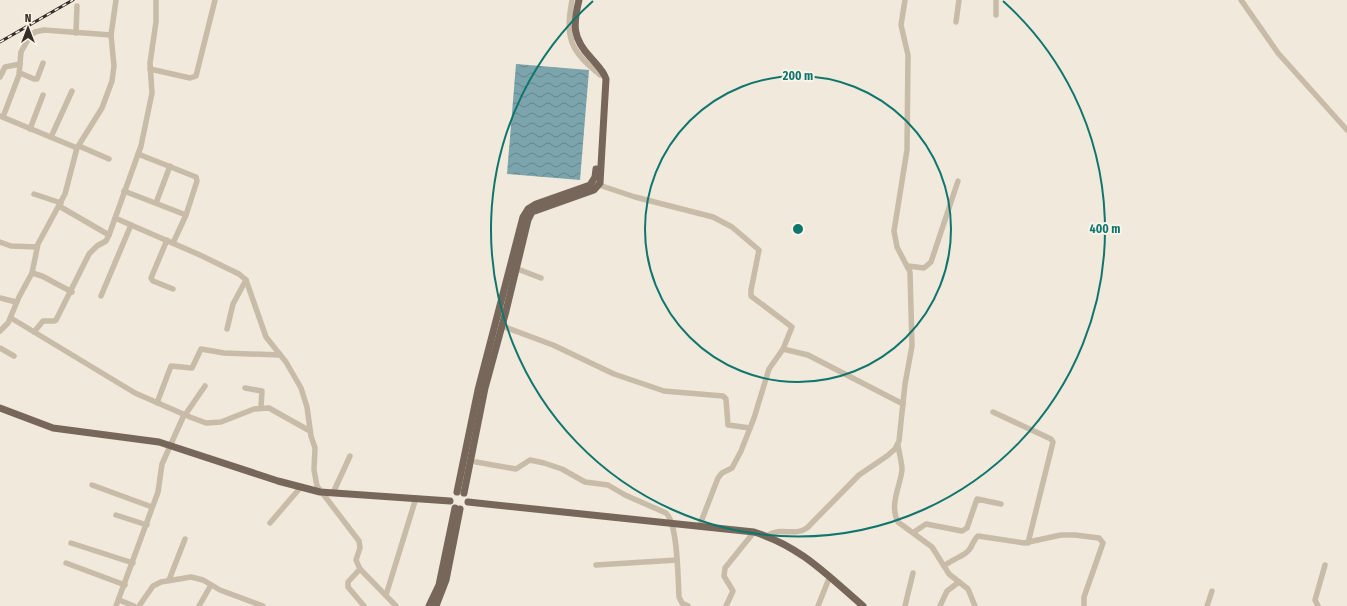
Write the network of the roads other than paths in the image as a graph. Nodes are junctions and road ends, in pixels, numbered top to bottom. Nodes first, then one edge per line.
1 (116, 0) edge
2 (156, 0) edge
3 (215, 0) edge
4 (574, 0) edge
5 (580, 0) edge
6 (905, 0) edge
7 (959, 0) edge
8 (996, 0) edge
9 (1241, 0) edge
10 (77, 6) dead end
11 (996, 15) dead end
12 (956, 22) dead end
13 (76, 33) junction
14 (111, 35) junction
15 (43, 63) dead end
16 (20, 64) junction
17 (150, 69) junction
18 (601, 72) junction
19 (20, 73) junction
20 (0, 77) edge
21 (72, 91) dead end
22 (43, 95) dead end
23 (2, 116) edge
24 (30, 129) junction
25 (1347, 130) edge
26 (51, 137) junction
27 (78, 147) junction
28 (138, 154) junction
29 (109, 159) dead end
30 (170, 166) junction
31 (958, 181) dead end
32 (599, 185) junction
33 (124, 191) junction
34 (34, 194) dead end
35 (156, 203) junction
36 (60, 205) junction
37 (186, 215) junction
38 (115, 218) junction
39 (131, 225) junction
40 (109, 235) junction
41 (166, 240) junction
42 (0, 242) edge
43 (173, 243) junction
44 (37, 247) junction
45 (908, 266) junction
46 (515, 268) junction
47 (32, 273) junction
48 (541, 278) dead end
49 (246, 280) junction
50 (173, 289) dead end
51 (72, 292) junction
52 (101, 296) dead end
53 (0, 298) edge
54 (16, 302) junction
55 (11, 318) junction
56 (502, 326) junction
57 (227, 329) dead end
58 (0, 331) edge
59 (34, 332) junction
60 (0, 348) edge
61 (784, 349) junction
62 (280, 355) junction
63 (14, 356) dead end
64 (205, 386) dead end
65 (245, 388) dead end
66 (157, 403) junction
67 (903, 404) junction
68 (261, 407) junction
69 (0, 408) edge
70 (993, 412) dead end
71 (185, 415) junction
72 (750, 428) junction
73 (310, 431) junction
74 (171, 445) junction
75 (898, 445) junction
76 (350, 456) dead end
77 (476, 462) dead end
78 (92, 485) dead end
79 (300, 488) junction
80 (320, 492) junction
81 (333, 493) junction
82 (461, 493) junction
83 (416, 498) junction
84 (450, 501) junction
85 (468, 502) junction
86 (1001, 504) dead end
87 (152, 507) junction
88 (457, 509) junction
89 (116, 514) dead end
90 (270, 523) dead end
91 (671, 524) junction
92 (147, 525) junction
93 (699, 527) junction
94 (754, 532) junction
95 (914, 532) junction
96 (767, 536) junction
97 (185, 539) dead end
98 (71, 543) dead end
99 (1028, 543) junction
100 (677, 560) junction
101 (66, 562) dead end
102 (133, 563) junction
103 (596, 565) dead end
104 (1324, 565) dead end
105 (944, 566) junction
106 (360, 569) junction
107 (913, 573) dead end
108 (830, 576) junction
109 (169, 580) junction
110 (959, 582) junction
111 (125, 585) junction
112 (211, 585) junction
113 (1212, 591) dead end
114 (386, 595) junction
115 (119, 600) junction
116 (116, 606) edge
117 (134, 606) edge
118 (139, 606) edge
119 (199, 606) edge
120 (263, 606) edge
121 (364, 606) edge
122 (396, 606) edge
123 (429, 606) edge
124 (436, 606) edge
125 (688, 606) edge
126 (726, 606) edge
127 (818, 606) edge
128 (862, 606) edge
129 (905, 606) edge
130 (940, 606) edge
131 (975, 606) edge
132 (1084, 606) edge
133 (1207, 606) edge
134 (1318, 606) edge

1 - 14 street
2 - 17 street
3 - 17 street
4 - 18 main road
5 - 18 main road
6 - 45 street
7 - 12 street
8 - 11 street
9 - 25 street
10 - 13 street
13 - 14 street
13 - 16 street
14 - 27 street
15 - 19 street
16 - 19 street
16 - 20 street
17 - 28 street
18 - 32 main road
18 - 82 main road
19 - 23 street
21 - 26 street
22 - 24 street
23 - 24 street
24 - 26 street
26 - 27 street
27 - 29 street
27 - 36 street
28 - 30 street
28 - 33 street
30 - 35 street
30 - 37 street
31 - 45 street
32 - 46 main road
32 - 61 street
33 - 35 street
33 - 38 street
34 - 36 street
35 - 37 street
36 - 40 street
36 - 44 street
37 - 43 street
38 - 39 street
38 - 40 street
39 - 41 street
39 - 52 street
40 - 51 street
41 - 43 street
41 - 50 street
42 - 44 street
43 - 49 street
44 - 47 street
45 - 67 street
46 - 48 street
46 - 56 main road
47 - 51 street
47 - 54 street
49 - 57 street
49 - 62 street
51 - 59 street
53 - 54 street
54 - 55 street
55 - 58 street
55 - 59 street
56 - 72 street
56 - 82 main road
59 - 66 street
60 - 63 street
61 - 67 street
61 - 72 street
62 - 66 street
62 - 73 street
64 - 71 street
65 - 68 street
66 - 71 street
67 - 75 street
68 - 71 street
68 - 73 street
69 - 74 main road
70 - 99 street
71 - 74 street
72 - 93 street
73 - 80 street
74 - 79 main road
74 - 87 street
75 - 95 street
75 - 96 street
76 - 81 street
77 - 91 street
78 - 87 street
79 - 80 main road
79 - 90 street
80 - 81 main road
80 - 106 street
81 - 83 main road
82 - 84 main road
82 - 85 main road
83 - 84 main road
83 - 114 street
84 - 88 main road
85 - 88 main road
85 - 91 main road
86 - 95 street
87 - 92 street
88 - 123 main road
88 - 124 main road
89 - 92 street
91 - 93 main road
91 - 100 street
92 - 102 street
93 - 94 main road
94 - 96 main road
94 - 126 street
95 - 105 street
96 - 108 main road
97 - 109 street
98 - 102 street
99 - 105 street
99 - 132 street
100 - 103 street
100 - 125 street
101 - 111 street
102 - 111 street
104 - 134 street
105 - 110 street
106 - 114 street
106 - 121 street
107 - 129 street
108 - 127 street
108 - 128 main road
109 - 112 street
109 - 118 street
110 - 130 street
110 - 131 street
111 - 115 street
112 - 119 street
112 - 120 street
113 - 133 street
114 - 122 street
115 - 116 street
115 - 117 street

